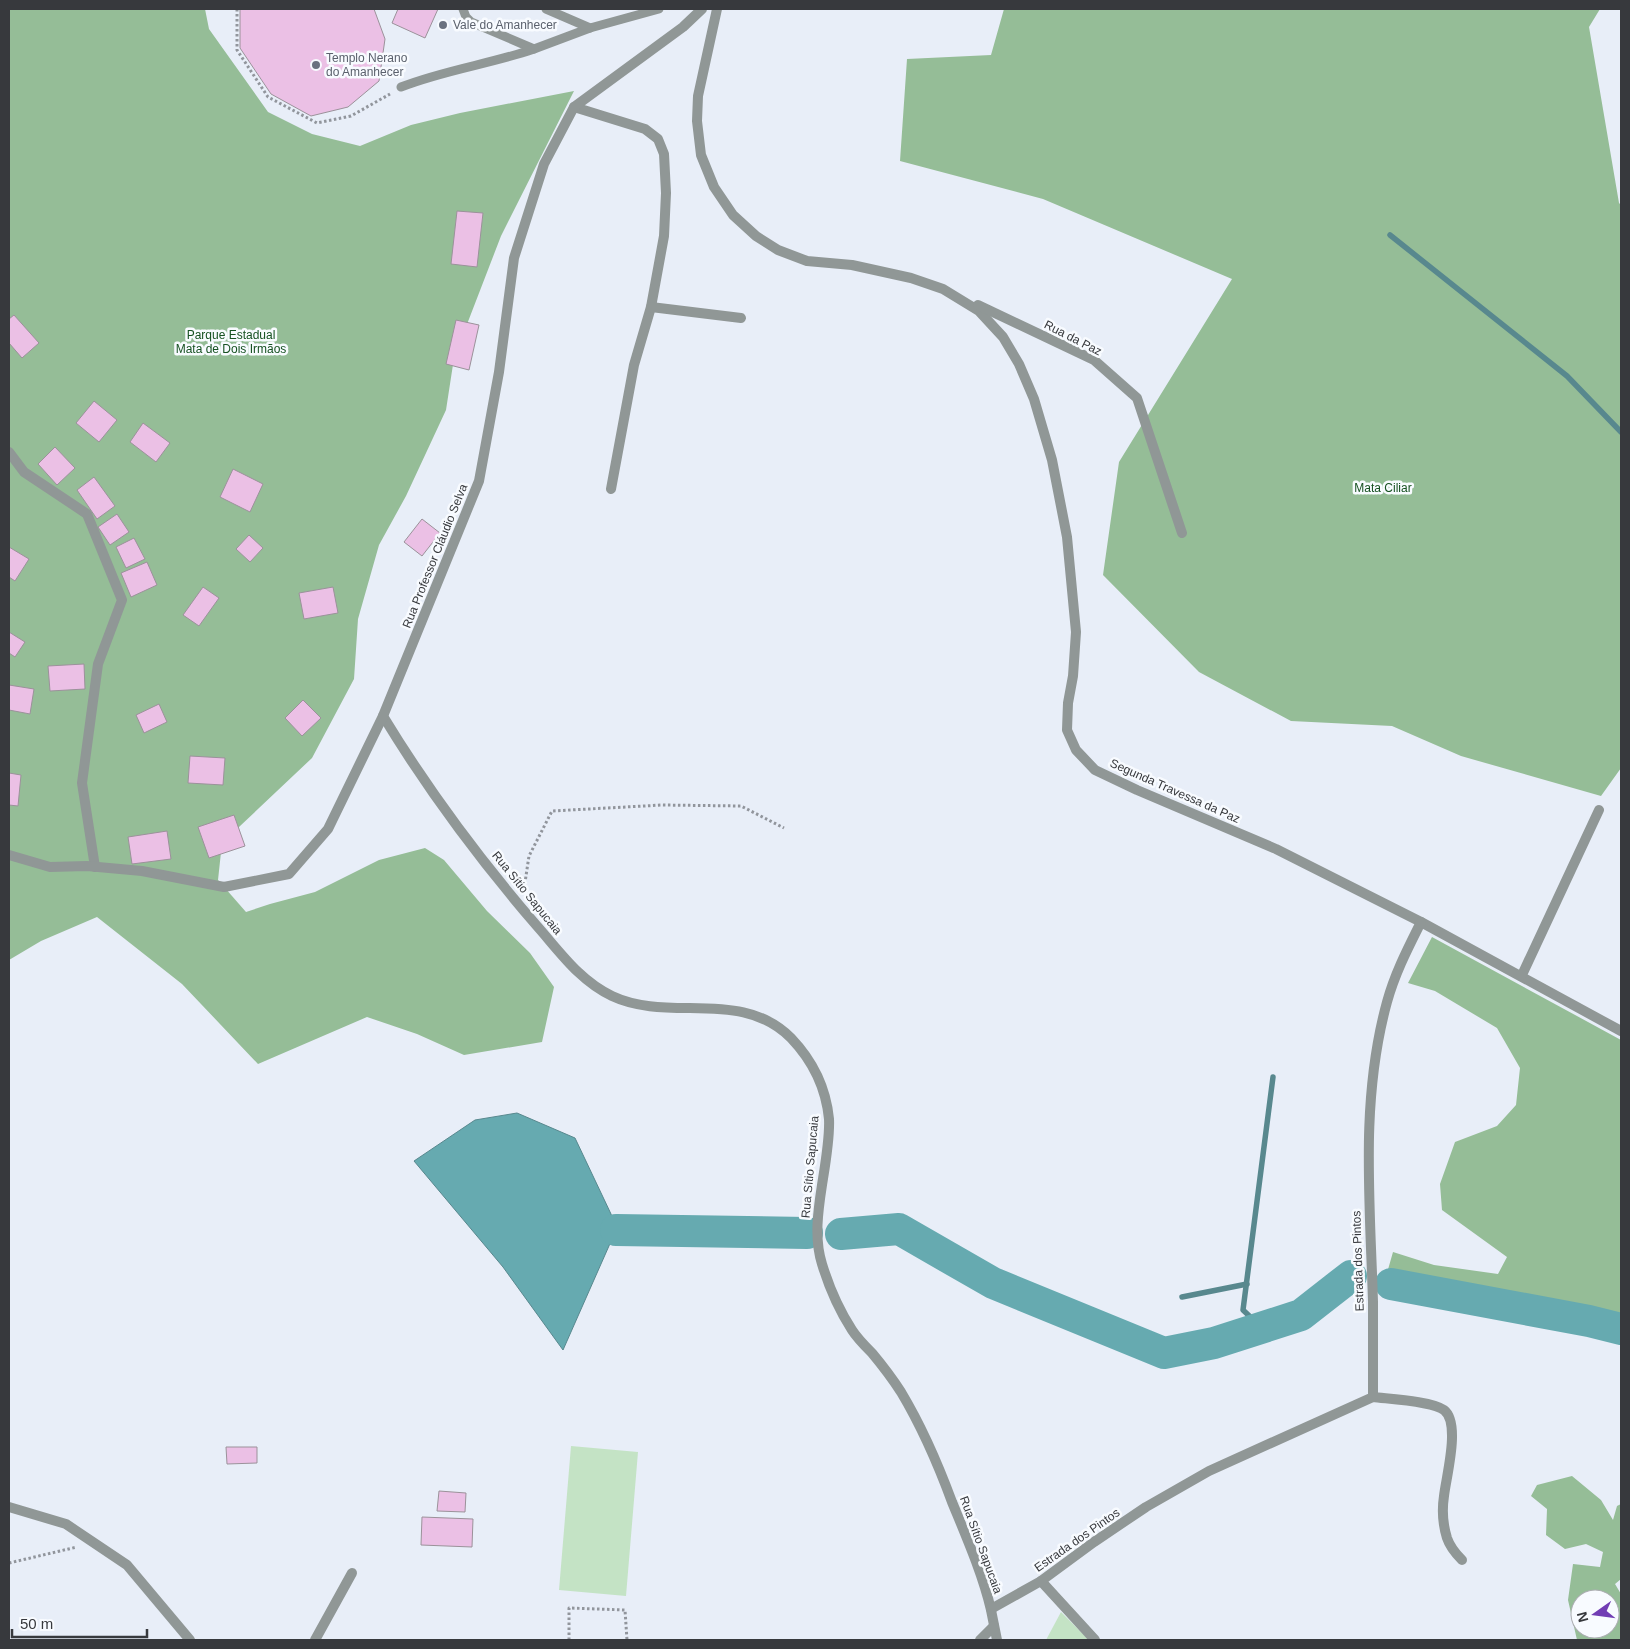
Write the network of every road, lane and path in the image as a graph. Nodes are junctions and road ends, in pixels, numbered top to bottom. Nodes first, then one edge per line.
1 (237, 9) edge
2 (463, 9) edge
3 (546, 9) edge
4 (659, 9) edge
5 (702, 9) edge
6 (717, 9) edge
7 (590, 28) junction
8 (534, 50) junction
9 (401, 87) joint
10 (574, 107) junction
11 (943, 289) junction
12 (651, 307) junction
13 (740, 318) dead end
14 (9, 452) edge
15 (611, 489) dead end
16 (1182, 533) dead end
17 (383, 716) junction
18 (1599, 810) dead end
19 (784, 828) dead end
20 (9, 855) edge
21 (95, 867) junction
22 (520, 906) junction
23 (1421, 922) junction
24 (1522, 976) junction
25 (1621, 1031) edge
26 (1373, 1397) junction
27 (9, 1507) edge
28 (95, 1544) junction
29 (1462, 1560) dead end
30 (9, 1562) edge
31 (352, 1573) dead end
32 (1041, 1581) junction
33 (991, 1609) junction
34 (994, 1626) junction
35 (190, 1640) edge
36 (315, 1640) edge
37 (569, 1640) edge
38 (628, 1640) edge
39 (980, 1640) edge
40 (997, 1640) edge
41 (1095, 1640) edge

1 - 9 path
2 - 8 lane
3 - 7 lane
4 - 7 lane
5 - 10 street, Rua Professor Cláudio Selva
6 - 11 street, Segunda Travessa da Paz
7 - 8 lane
8 - 9 lane
10 - 12 street
10 - 17 street, Rua Professor Cláudio Selva
11 - 16 street, Rua da Paz
11 - 23 street, Segunda Travessa da Paz
12 - 13 street
12 - 15 street
14 - 21 street
17 - 21 street, Rua Professor Cláudio Selva
17 - 22 street, Rua Sítio Sapucaia
18 - 24 street
19 - 22 path
20 - 21 street, Rua Professor Cláudio Selva
22 - 33 street, Rua Sítio Sapucaia
23 - 24 street
23 - 26 street, Estrada dos Pintos
24 - 25 street
26 - 29 street
26 - 32 street, Estrada dos Pintos
27 - 28 street
28 - 30 path
28 - 35 street
31 - 36 street
32 - 33 street, Estrada dos Pintos
32 - 41 street
33 - 34 street
34 - 39 street
34 - 40 street
37 - 38 path

